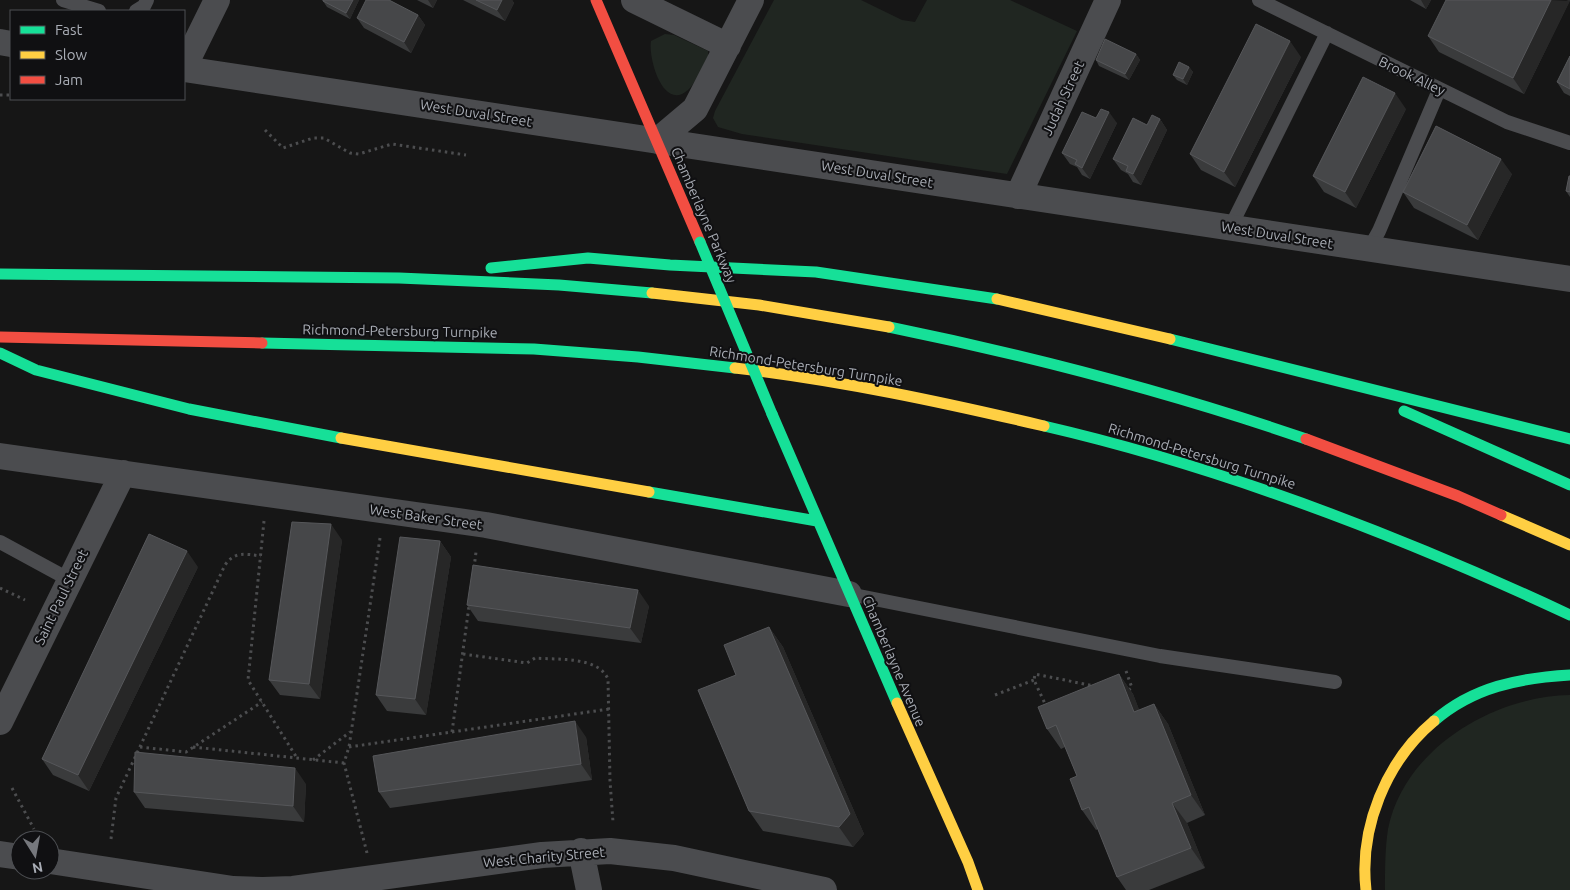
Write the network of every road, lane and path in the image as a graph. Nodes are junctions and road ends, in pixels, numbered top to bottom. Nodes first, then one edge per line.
1 (147, 0) edge
2 (216, 0) edge
3 (596, 0) edge
4 (634, 0) edge
5 (751, 0) edge
6 (1108, 0) edge
7 (1259, 0) edge
8 (66, 5) edge
9 (94, 10) edge
10 (138, 10) edge
11 (1327, 33) junction
12 (728, 46) junction
13 (185, 66) edge
14 (185, 68) edge
15 (1439, 90) junction
16 (265, 130) dead end
17 (657, 141) junction
18 (1570, 142) edge
19 (466, 155) dead end
20 (1018, 196) junction
21 (1230, 228) junction
22 (1369, 249) junction
23 (0, 274) edge
24 (380, 279) junction
25 (1570, 279) edge
26 (0, 337) edge
27 (0, 354) edge
28 (1337, 381) junction
29 (1570, 439) edge
30 (784, 442) joint
31 (0, 456) edge
32 (123, 473) junction
33 (1570, 485) edge
34 (265, 517) dead end
35 (817, 521) junction
36 (381, 532) dead end
37 (0, 542) edge
38 (1570, 545) edge
39 (477, 546) dead end
40 (261, 556) junction
41 (473, 576) edge
42 (70, 580) junction
43 (0, 588) edge
44 (850, 594) junction
45 (24, 600) dead end
46 (469, 605) edge
47 (1570, 615) edge
48 (463, 654) junction
49 (1125, 670) dead end
50 (1570, 675) edge
51 (1034, 680) junction
52 (1334, 682) dead end
53 (1098, 687) edge
54 (1124, 692) edge
55 (995, 695) dead end
56 (262, 702) junction
57 (609, 709) junction
58 (1050, 714) edge
59 (0, 722) edge
60 (350, 732) junction
61 (452, 732) junction
62 (140, 746) junction
63 (193, 747) junction
64 (349, 747) junction
65 (296, 758) junction
66 (313, 760) junction
67 (344, 763) junction
68 (12, 788) dead end
69 (613, 822) dead end
70 (34, 829) dead end
71 (111, 839) dead end
72 (581, 851) junction
73 (367, 853) dead end
74 (60, 863) edge
75 (293, 889) edge
76 (976, 889) edge
77 (262, 890) edge
78 (590, 890) edge
79 (824, 890) edge
80 (1366, 890) edge

1 - 10 lane
2 - 13 street
3 - 17 main road, Chamberlayne Parkway
4 - 12 street
5 - 12 street
6 - 20 street, Judah Street
7 - 11 lane, Brook Alley
8 - 9 lane
11 - 15 lane, Brook Alley
11 - 21 lane
12 - 17 street
14 - 17 street, West Duval Street
15 - 18 lane, Brook Alley
15 - 22 lane
16 - 19 path
17 - 20 street, West Duval Street
17 - 30 main road, Chamberlayne Parkway, bridge
20 - 21 street, West Duval Street
21 - 22 street, West Duval Street
22 - 25 street, West Duval Street
23 - 24 main road
24 - 28 main road
24 - 38 main road
26 - 47 main road, Richmond-Petersburg Turnpike
27 - 35 main road
28 - 29 main road
28 - 33 main road
30 - 35 main road, Chamberlayne Avenue
31 - 32 street, West Baker Street
32 - 42 street, Saint Paul Street
32 - 44 street, West Baker Street
34 - 40 path
35 - 44 main road, Chamberlayne Avenue
36 - 60 path
37 - 42 lane
39 - 41 path
40 - 56 path
40 - 62 path
42 - 59 street, Saint Paul Street
43 - 45 path
44 - 52 lane
44 - 76 main road, Chamberlayne Avenue
46 - 48 path
48 - 57 path
48 - 61 path
49 - 54 path
50 - 80 main road
51 - 53 path
51 - 55 path
51 - 58 path
56 - 63 path
56 - 65 path
57 - 61 path
57 - 69 path
60 - 64 path
60 - 66 path
61 - 64 path
62 - 63 path
62 - 71 path
63 - 65 path
64 - 67 path
65 - 66 path
66 - 67 path
67 - 73 path
68 - 70 path
72 - 75 street, West Charity Street
72 - 78 street
72 - 79 street, West Charity Street
74 - 77 street, West Charity Street
75 - 77 street, West Charity Street

